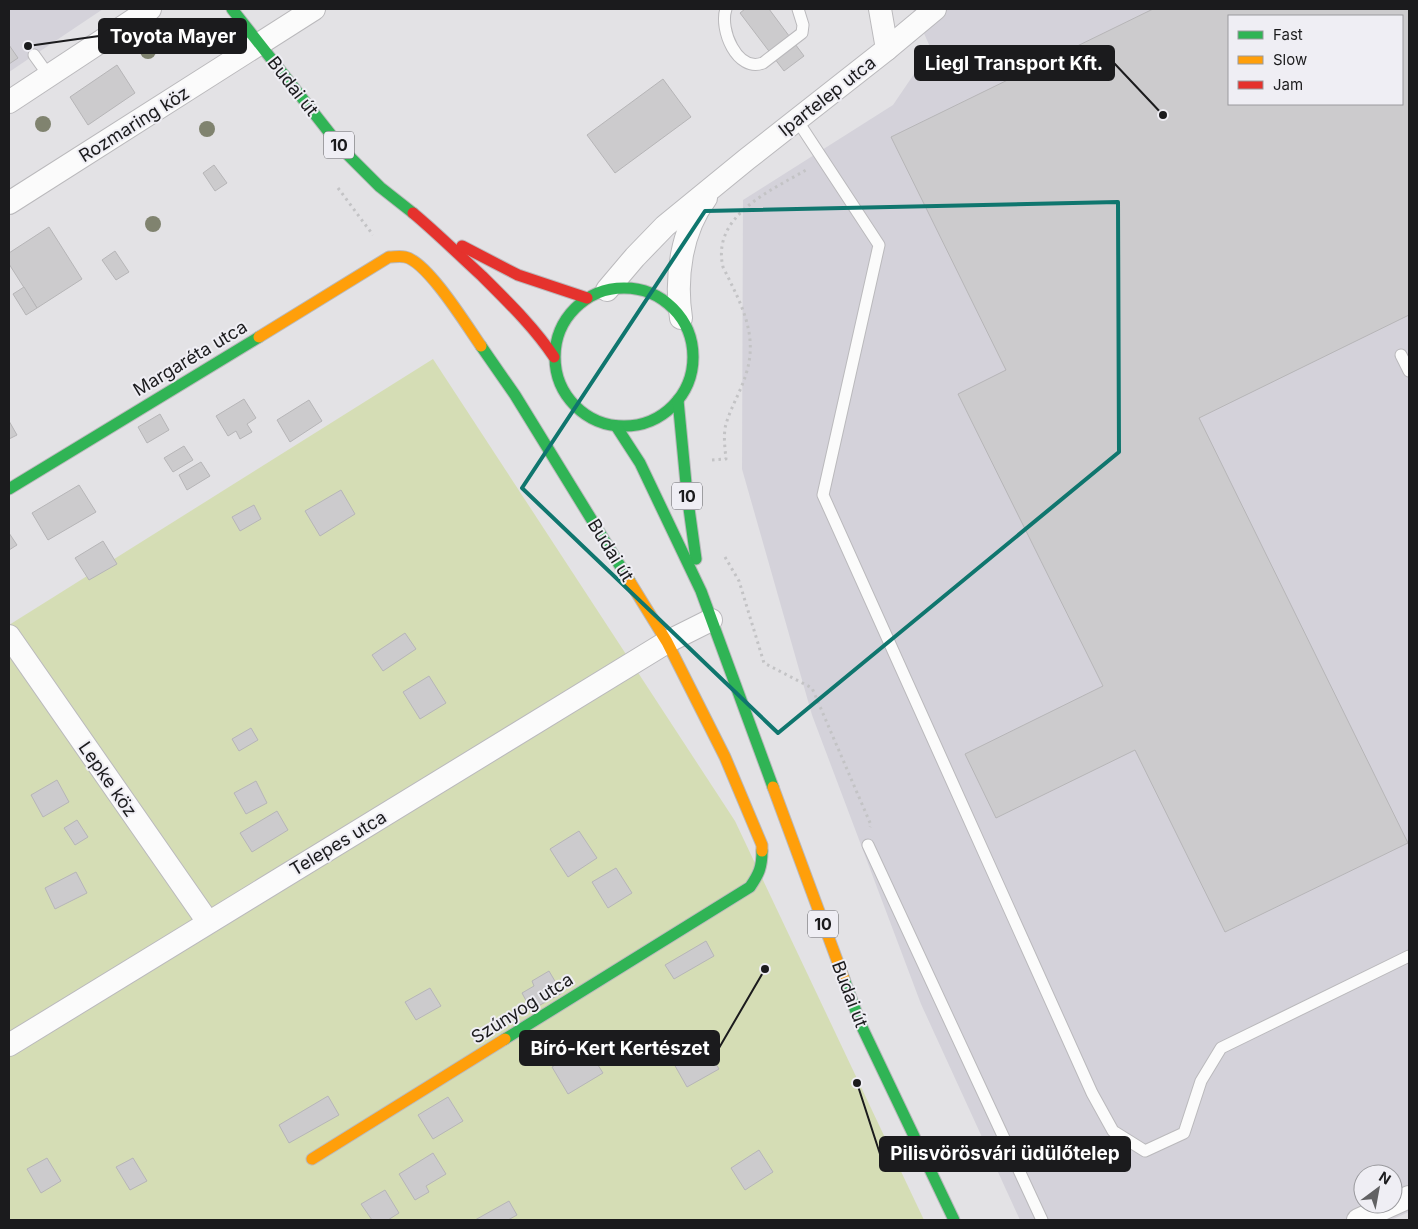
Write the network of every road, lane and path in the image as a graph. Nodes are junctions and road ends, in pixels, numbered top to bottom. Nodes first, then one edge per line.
1 (150, 9) edge
2 (232, 9) edge
3 (314, 9) edge
4 (726, 9) edge
5 (798, 9) edge
6 (880, 9) edge
7 (935, 9) edge
8 (260, 44) junction
9 (887, 49) junction
10 (34, 55) dead end
11 (48, 76) junction
12 (9, 102) edge
13 (797, 120) junction
14 (823, 160) junction
15 (718, 183) junction
16 (9, 203) edge
17 (435, 231) junction
18 (389, 257) joint
19 (608, 290) junction
20 (587, 298) junction
21 (681, 318) junction
22 (1401, 355) dead end
23 (554, 357) junction
24 (1409, 372) edge
25 (678, 400) junction
26 (616, 426) junction
27 (726, 459) dead end
28 (9, 489) edge
29 (721, 551) dead end
30 (701, 591) junction
31 (711, 620) junction
32 (9, 636) edge
33 (667, 642) junction
34 (868, 845) joint
35 (750, 887) joint
36 (208, 922) junction
37 (1409, 956) edge
38 (9, 1045) edge
39 (312, 1159) dead end
40 (1409, 1197) edge
41 (947, 1218) edge
42 (1042, 1220) edge
43 (1358, 1220) edge

1 - 11 street
2 - 8 main road, Budai út / 10
3 - 8 street, Budai út
4 - 5 lane
6 - 9 street
7 - 9 street, Ipartelep utca
8 - 16 street, Rozmaring köz
8 - 17 main road, Budai út / 10
9 - 13 street, Ipartelep utca
10 - 11 lane
11 - 12 street
13 - 14 lane
13 - 15 street, Ipartelep utca
14 - 27 path
14 - 37 lane
15 - 19 street
15 - 21 street
17 - 20 main road, 10
17 - 23 main road, 10
18 - 28 main road, Margaréta utca
18 - 33 main road, Budai út
19 - 20 main road, 10
19 - 21 main road, 10
20 - 23 main road, 10
21 - 25 main road, 10
22 - 24 lane
23 - 26 main road, 10
25 - 26 main road, 10
25 - 30 main road, 10
26 - 30 main road, 10
29 - 34 path
30 - 31 main road, Budai út / 10
31 - 33 street, Telepes utca
31 - 41 main road, Budai út / 10
32 - 36 street, Lepke köz
33 - 35 main road, Budai út
33 - 36 street, Telepes utca
34 - 42 lane
35 - 39 main road, Szúnyog utca
36 - 38 street, Telepes utca
40 - 43 street

